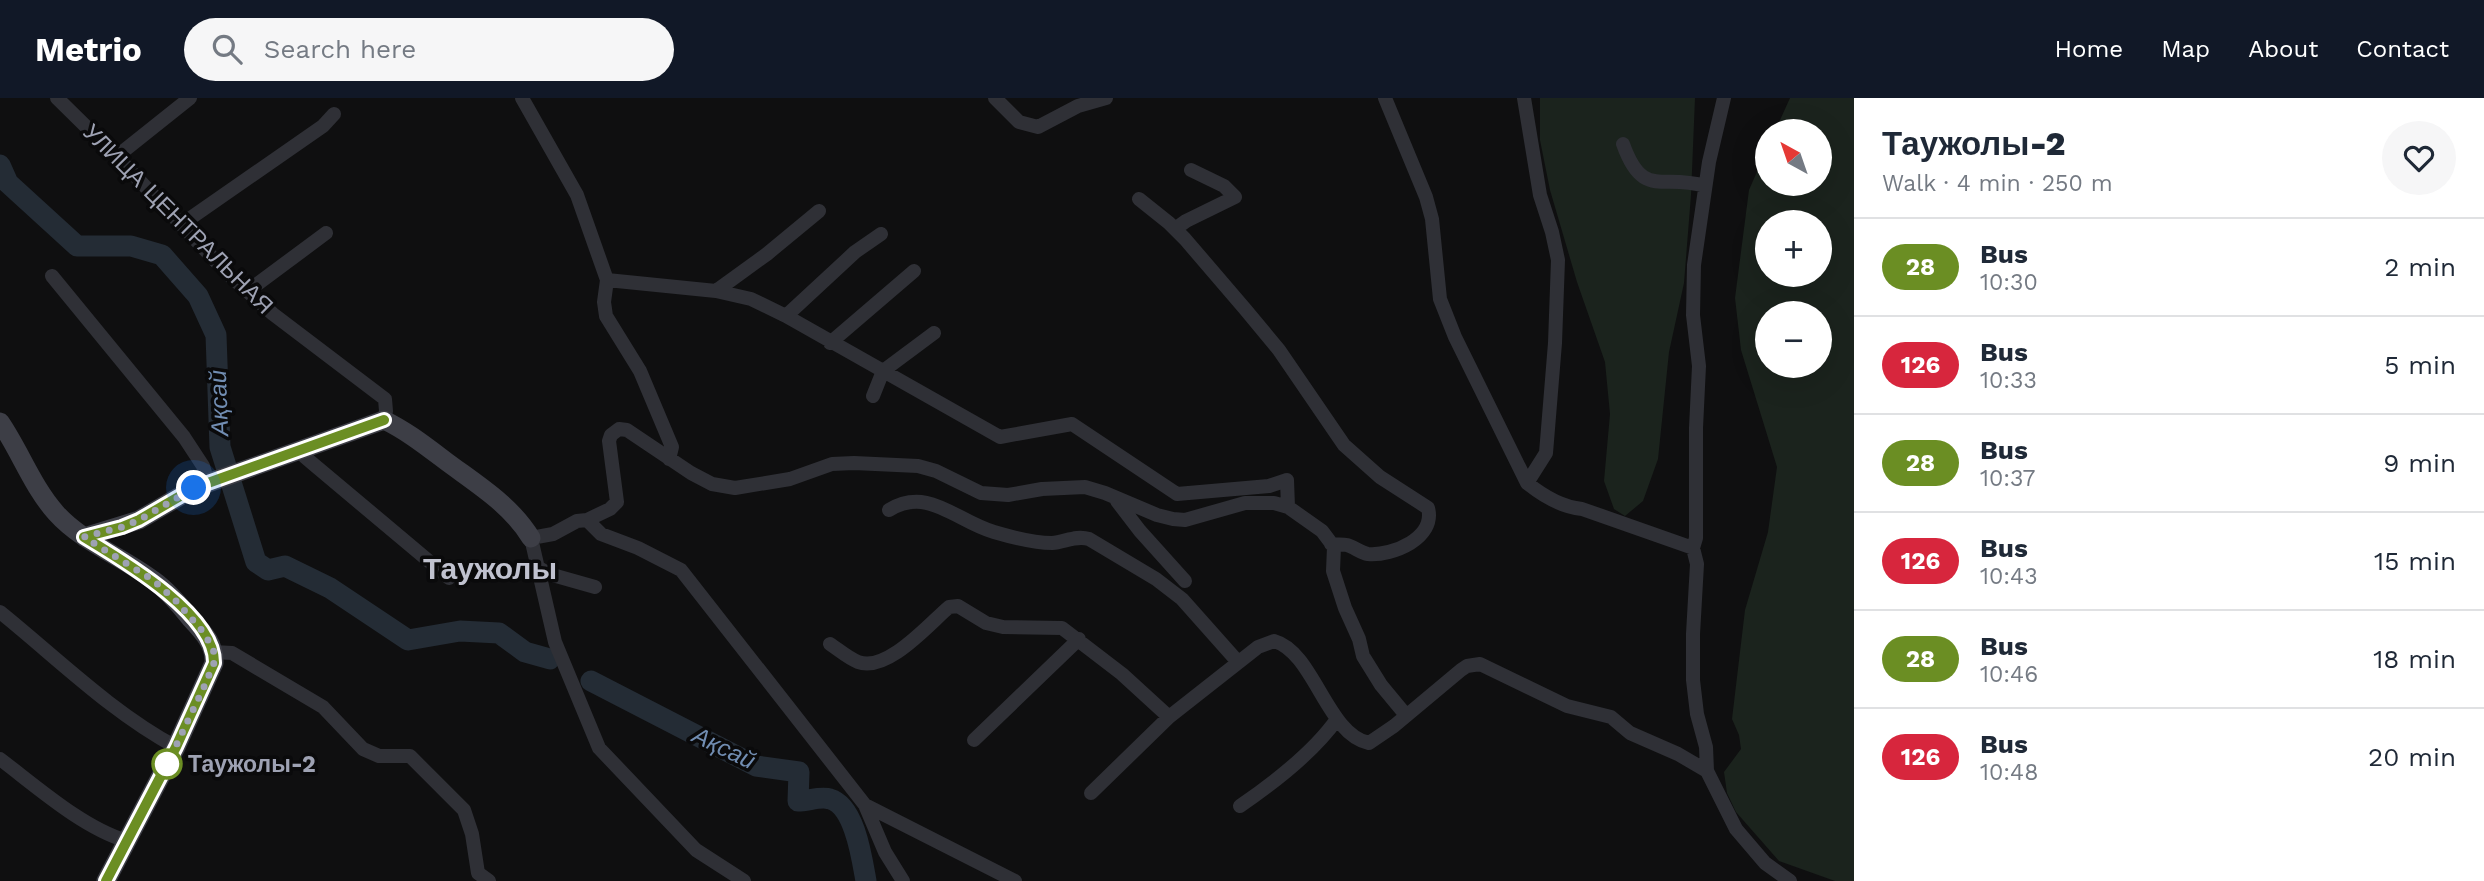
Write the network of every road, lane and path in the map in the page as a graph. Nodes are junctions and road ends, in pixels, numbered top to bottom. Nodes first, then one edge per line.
1 (57, 98) edge
2 (190, 98) edge
3 (522, 98) edge
4 (995, 98) edge
5 (1106, 98) edge
6 (1385, 98) edge
7 (1524, 98) edge
8 (1724, 98) edge
9 (1080, 101) edge
10 (334, 114) dead end
11 (1623, 144) dead end
12 (116, 157) junction
13 (1191, 170) dead end
14 (1705, 186) junction
15 (1139, 199) dead end
16 (819, 211) dead end
17 (182, 224) junction
18 (1175, 229) junction
19 (326, 233) dead end
20 (881, 234) dead end
21 (915, 271) dead end
22 (52, 275) dead end
23 (607, 280) junction
24 (716, 290) junction
25 (248, 291) junction
26 (786, 316) junction
27 (934, 333) dead end
28 (830, 343) junction
29 (883, 371) junction
30 (873, 396) dead end
31 (384, 420) junction
32 (0, 422) edge
33 (302, 449) junction
34 (669, 459) junction
35 (212, 481) junction
36 (1527, 482) junction
37 (1114, 497) junction
38 (1288, 507) junction
39 (889, 510) dead end
40 (587, 520) junction
41 (84, 537) junction
42 (531, 538) junction
43 (1692, 542) junction
44 (1331, 544) junction
45 (539, 568) junction
46 (449, 578) dead end
47 (1185, 580) dead end
48 (595, 587) dead end
49 (0, 612) edge
50 (1079, 639) junction
51 (830, 644) dead end
52 (214, 652) junction
53 (1238, 662) junction
54 (1405, 714) junction
55 (1169, 717) junction
56 (1337, 719) junction
57 (974, 740) dead end
58 (176, 747) junction
59 (0, 759) edge
60 (1707, 771) junction
61 (1091, 793) dead end
62 (865, 805) junction
63 (1240, 806) dead end
64 (127, 841) junction
65 (106, 881) edge
66 (489, 881) edge
67 (744, 881) edge
68 (903, 881) edge
69 (1015, 881) edge
70 (1790, 881) edge

1 - 12 street, УЛИЦА ЦЕНТРАЛЬНАЯ
2 - 12 street
3 - 23 street
4 - 9 street
5 - 9 street
6 - 36 street
7 - 36 street
8 - 14 street
10 - 17 street
11 - 14 street
12 - 17 street, УЛИЦА ЦЕНТРАЛЬНАЯ
13 - 18 street
14 - 43 street
15 - 18 street
16 - 24 street
17 - 25 street, УЛИЦА ЦЕНТРАЛЬНАЯ
18 - 44 street
19 - 25 street
20 - 26 street
21 - 28 street
22 - 35 street
23 - 24 street
23 - 34 street
24 - 26 street
25 - 31 street, УЛИЦА ЦЕНТРАЛЬНАЯ
26 - 28 street
27 - 29 street
28 - 29 street
29 - 30 street
29 - 38 street
31 - 33 street
31 - 42 street
32 - 41 street
33 - 35 street
33 - 46 street
34 - 37 street
34 - 40 street
35 - 41 street
36 - 43 street
37 - 38 street
37 - 47 street
38 - 44 street
39 - 53 street
40 - 42 street
40 - 62 street
41 - 52 street
42 - 45 street
43 - 60 street
44 - 54 street
45 - 48 street
45 - 67 street
49 - 58 street
50 - 51 street
50 - 55 street
50 - 57 street
52 - 58 street
52 - 66 street
53 - 55 street
53 - 56 street
54 - 56 street
54 - 60 street
55 - 61 street
56 - 63 street
58 - 64 street
59 - 64 street
60 - 70 street
62 - 68 street
62 - 69 street
64 - 65 street

